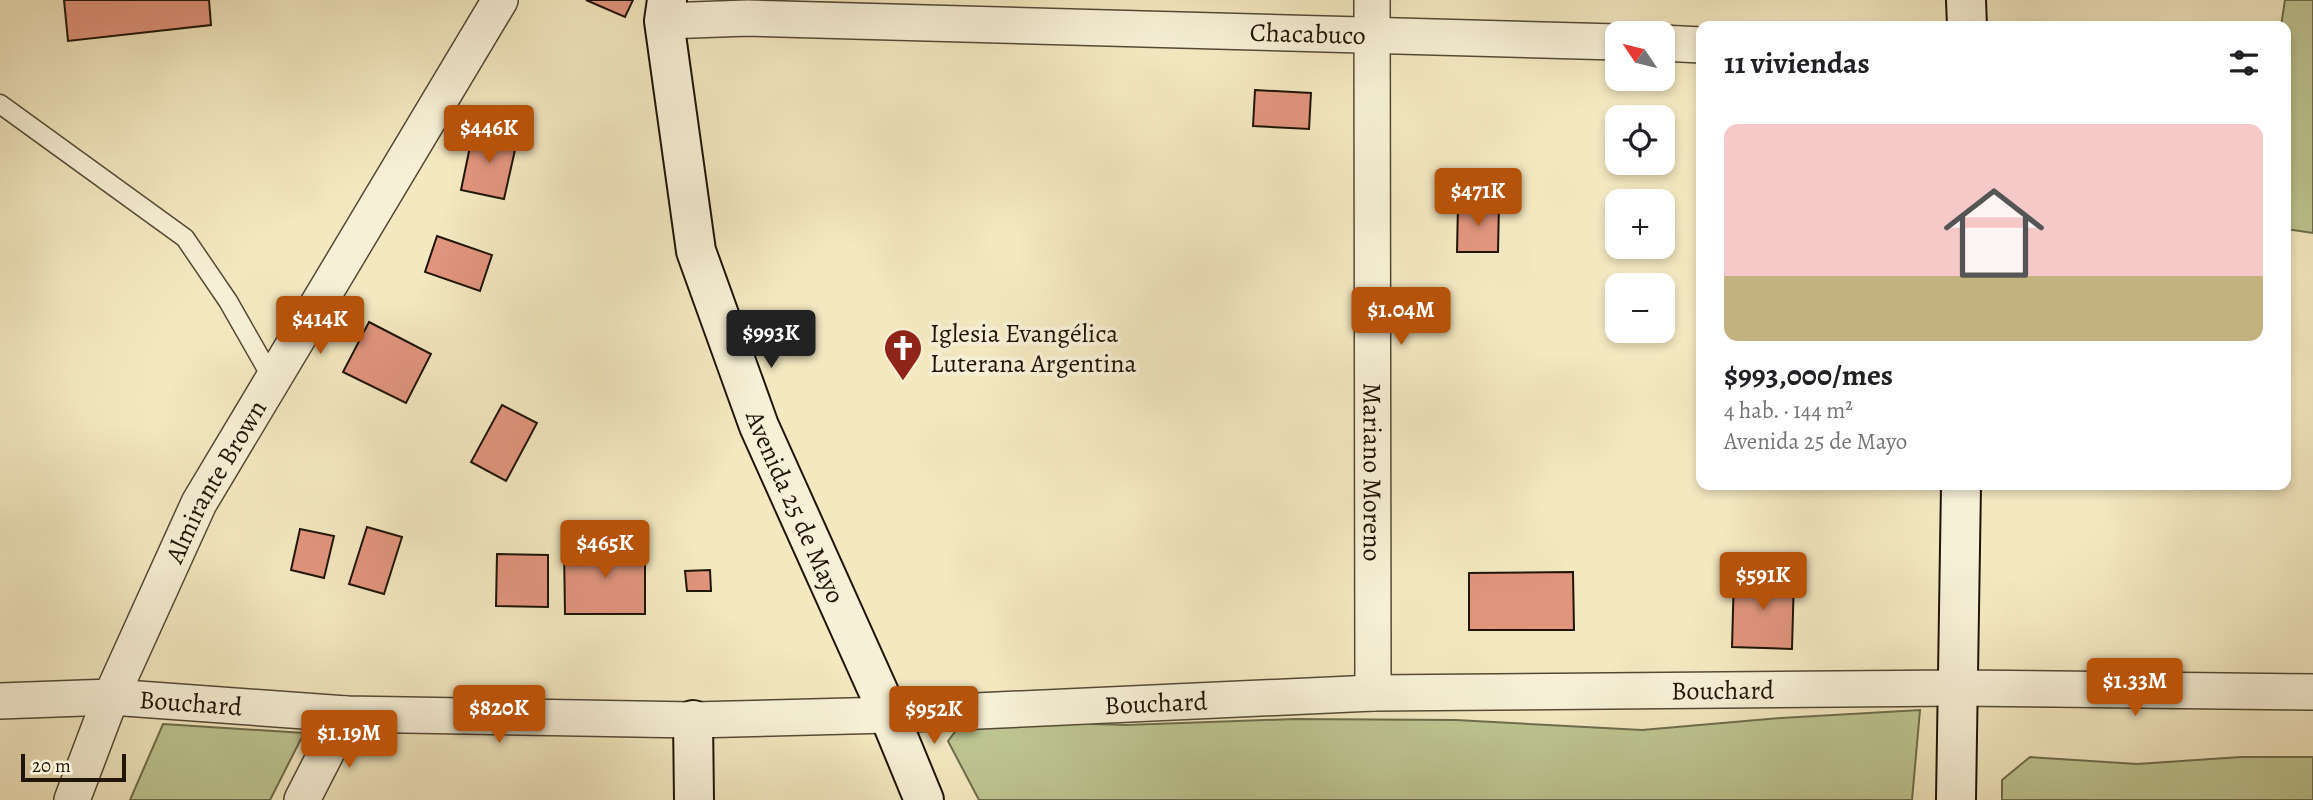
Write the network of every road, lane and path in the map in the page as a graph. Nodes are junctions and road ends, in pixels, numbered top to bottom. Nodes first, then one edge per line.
1 (500, 0) edge
2 (1373, 0) edge
3 (1966, 0) edge
4 (665, 10) edge
5 (1967, 21) edge
6 (1372, 35) junction
7 (1605, 42) edge
8 (1675, 44) edge
9 (1696, 45) edge
10 (0, 104) edge
11 (273, 380) junction
12 (1961, 490) edge
13 (1958, 688) junction
14 (2313, 692) edge
15 (1373, 693) junction
16 (111, 697) junction
17 (0, 701) edge
18 (346, 714) junction
19 (889, 715) junction
20 (693, 720) junction
21 (72, 800) edge
22 (302, 800) edge
23 (694, 800) edge
24 (924, 800) edge
25 (1956, 800) edge

1 - 11 street, Almirante Brown
2 - 6 street, Mariano Moreno
3 - 5 main road
4 - 6 street, Chacabuco
4 - 19 main road, Avenida 25 de Mayo
6 - 7 street, Chacabuco
6 - 15 street, Mariano Moreno
8 - 9 street
10 - 11 lane
11 - 16 street, Almirante Brown
12 - 13 main road
13 - 14 street, Bouchard
13 - 15 street, Bouchard
13 - 25 main road
15 - 19 street, Bouchard
16 - 17 street, Bouchard
16 - 18 street, Bouchard
16 - 21 street, Almirante Brown
18 - 20 street, Bouchard
18 - 22 street
19 - 20 street, Bouchard
19 - 24 main road, Avenida 25 de Mayo
20 - 23 main road

